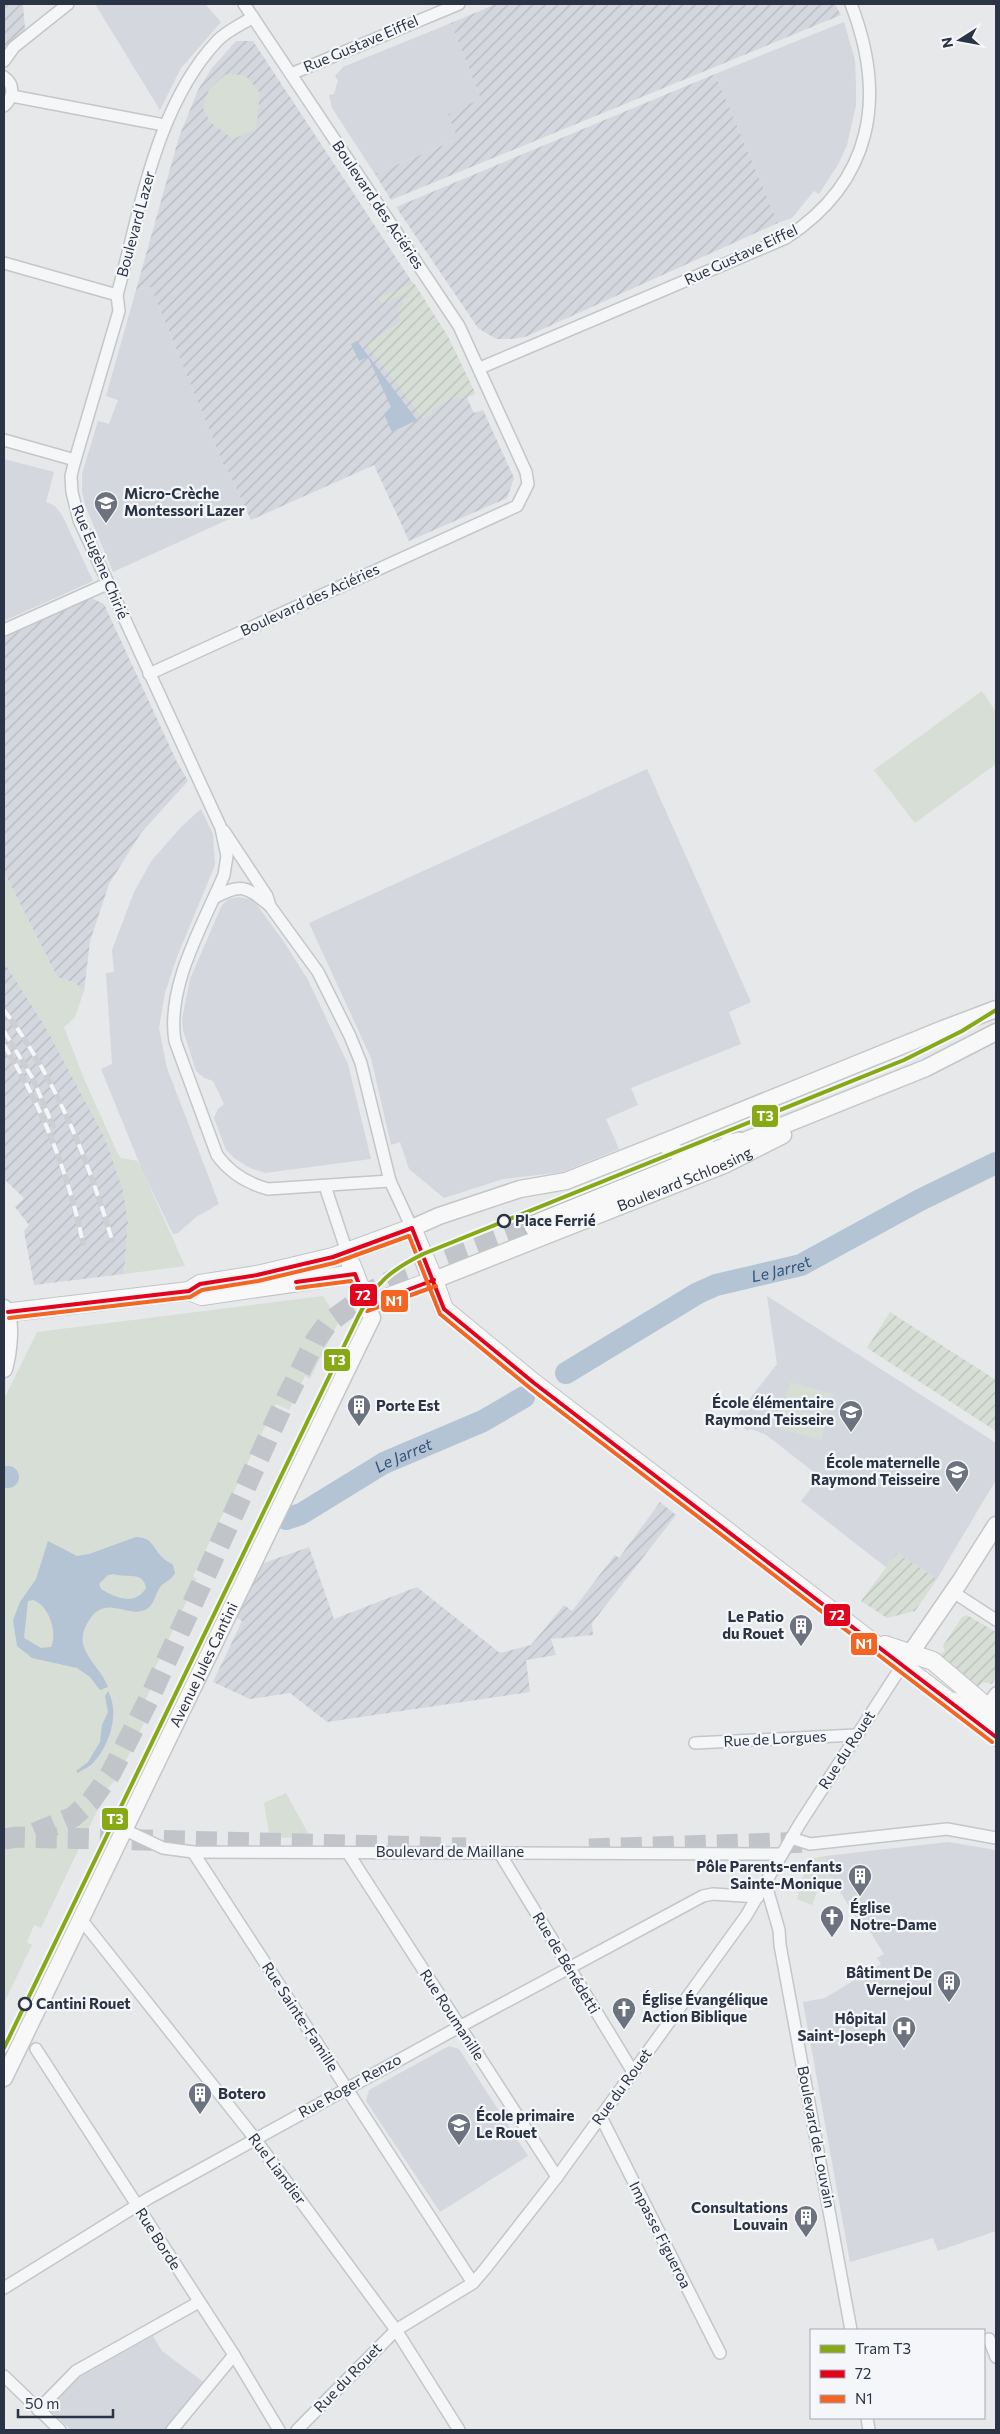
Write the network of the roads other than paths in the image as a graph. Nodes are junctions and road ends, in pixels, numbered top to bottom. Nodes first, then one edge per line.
1 (68, 4) edge
2 (245, 4) edge
3 (460, 4) edge
4 (851, 4) edge
5 (253, 17) junction
6 (4, 61) edge
7 (291, 74) junction
8 (4, 77) edge
9 (12, 96) junction
10 (4, 106) edge
11 (164, 125) junction
12 (4, 263) edge
13 (117, 295) junction
14 (480, 368) junction
15 (4, 440) edge
16 (75, 460) junction
17 (107, 584) junction
18 (4, 630) edge
19 (149, 674) junction
20 (221, 828) junction
21 (214, 898) junction
22 (270, 906) junction
23 (996, 1009) edge
24 (996, 1032) edge
25 (901, 1078) junction
26 (662, 1143) junction
27 (739, 1143) junction
28 (390, 1181) junction
29 (325, 1186) junction
30 (535, 1226) tunnel mouth
31 (412, 1228) junction
32 (347, 1252) junction
33 (355, 1274) junction
34 (434, 1280) junction
35 (189, 1291) junction
36 (367, 1305) junction
37 (5, 1311) edge
38 (4, 1369) edge
39 (996, 1525) edge
40 (953, 1592) junction
41 (996, 1620) edge
42 (906, 1659) junction
43 (925, 1682) junction
44 (991, 1700) edge
45 (996, 1725) edge
46 (855, 1735) junction
47 (996, 1737) edge
48 (695, 1743) dead end
49 (123, 1829) junction
50 (791, 1838) junction
51 (996, 1838) edge
52 (193, 1852) junction
53 (499, 1852) junction
54 (348, 1853) junction
55 (782, 1854) junction
56 (766, 1885) junction
57 (758, 1897) junction
58 (80, 1918) junction
59 (569, 1968) junction
60 (459, 2027) junction
61 (36, 2049) dead end
62 (633, 2072) junction
63 (4, 2078) edge
64 (346, 2088) junction
65 (601, 2117) junction
66 (255, 2139) junction
67 (557, 2177) junction
68 (136, 2205) junction
69 (473, 2283) junction
70 (4, 2288) edge
71 (199, 2302) junction
72 (851, 2329) edge
73 (396, 2330) junction
74 (989, 2339) dead end
75 (720, 2353) dead end
76 (234, 2355) junction
77 (996, 2357) edge
78 (4, 2376) edge
79 (38, 2410) junction
80 (60, 2430) edge
81 (172, 2430) edge
82 (280, 2430) edge
83 (297, 2430) edge
84 (459, 2430) edge

1 - 6 street
2 - 5 street, Boulevard des Aciéries
3 - 7 street, Rue Gustave Eiffel
4 - 14 street, Rue Gustave Eiffel
5 - 7 street, Boulevard des Aciéries
5 - 11 street, Boulevard Lazer
7 - 14 street, Boulevard des Aciéries
8 - 9 street
9 - 10 street
9 - 11 street
11 - 13 street, Boulevard Lazer
12 - 13 street
13 - 16 street, Boulevard Lazer
14 - 19 street, Boulevard des Aciéries
15 - 16 street
16 - 17 street, Rue Eugène Chirié
17 - 18 street
17 - 19 street, Rue Eugène Chirié
19 - 20 street
20 - 21 street
20 - 22 street
21 - 22 street
21 - 29 street
22 - 28 street
23 - 26 main road
24 - 25 main road, Boulevard Schloesing
25 - 27 main road, Boulevard Schloesing
25 - 34 main road, Boulevard Schloesing
26 - 27 main road, Boulevard Schloesing
26 - 31 main road
27 - 30 highway
28 - 29 street
28 - 31 street
29 - 32 street
31 - 32 main road
31 - 34 main road
32 - 33 main road
32 - 35 main road
33 - 35 main road
33 - 36 main road
34 - 36 main road
34 - 42 main road
35 - 37 main road
36 - 49 main road, Avenue Jules Cantini
37 - 38 main road
39 - 40 main road
40 - 41 street
40 - 42 main road
42 - 43 main road
42 - 44 main road
42 - 46 street, Rue du Rouet
43 - 44 street
43 - 47 main road
44 - 45 main road
46 - 48 street, Rue de Lorgues
46 - 50 street, Rue du Rouet
49 - 52 street, Boulevard de Maillane
49 - 58 main road, Avenue Jules Cantini
50 - 51 street
50 - 55 street, Rue du Rouet
52 - 54 street, Boulevard de Maillane
52 - 64 street, Rue Sainte-Famille
53 - 54 street, Boulevard de Maillane
53 - 55 street, Boulevard de Maillane
53 - 59 street, Rue de Bénédetti
54 - 60 street, Rue Roumanille
55 - 56 street, Rue du Rouet
56 - 57 street, Rue du Rouet
56 - 72 street, Boulevard de Louvain
57 - 59 street, Rue Roger Renzo
57 - 62 street, Rue du Rouet
58 - 63 main road, Avenue Jules Cantini
58 - 66 street, Rue Liandier
59 - 60 street, Rue Roger Renzo
59 - 62 street, Rue de Bénédetti
60 - 64 street, Rue Roger Renzo
60 - 67 street, Rue Roumanille
61 - 68 street, Rue Borde
62 - 65 street, Rue du Rouet
64 - 66 street, Rue Roger Renzo
64 - 69 street, Rue Sainte-Famille
65 - 67 street, Rue du Rouet
65 - 75 street, Impasse Figueroa
66 - 68 street, Rue Roger Renzo
66 - 73 street, Rue Liandier
67 - 69 street, Rue du Rouet
68 - 70 street, Rue Roger Renzo
68 - 71 street, Rue Borde
69 - 73 street, Rue du Rouet
71 - 76 street, Rue Borde
71 - 79 street
73 - 83 street, Rue du Rouet
73 - 84 street, Rue Liandier
74 - 77 street
76 - 81 street
76 - 82 street, Rue Borde
78 - 79 street
79 - 80 street

